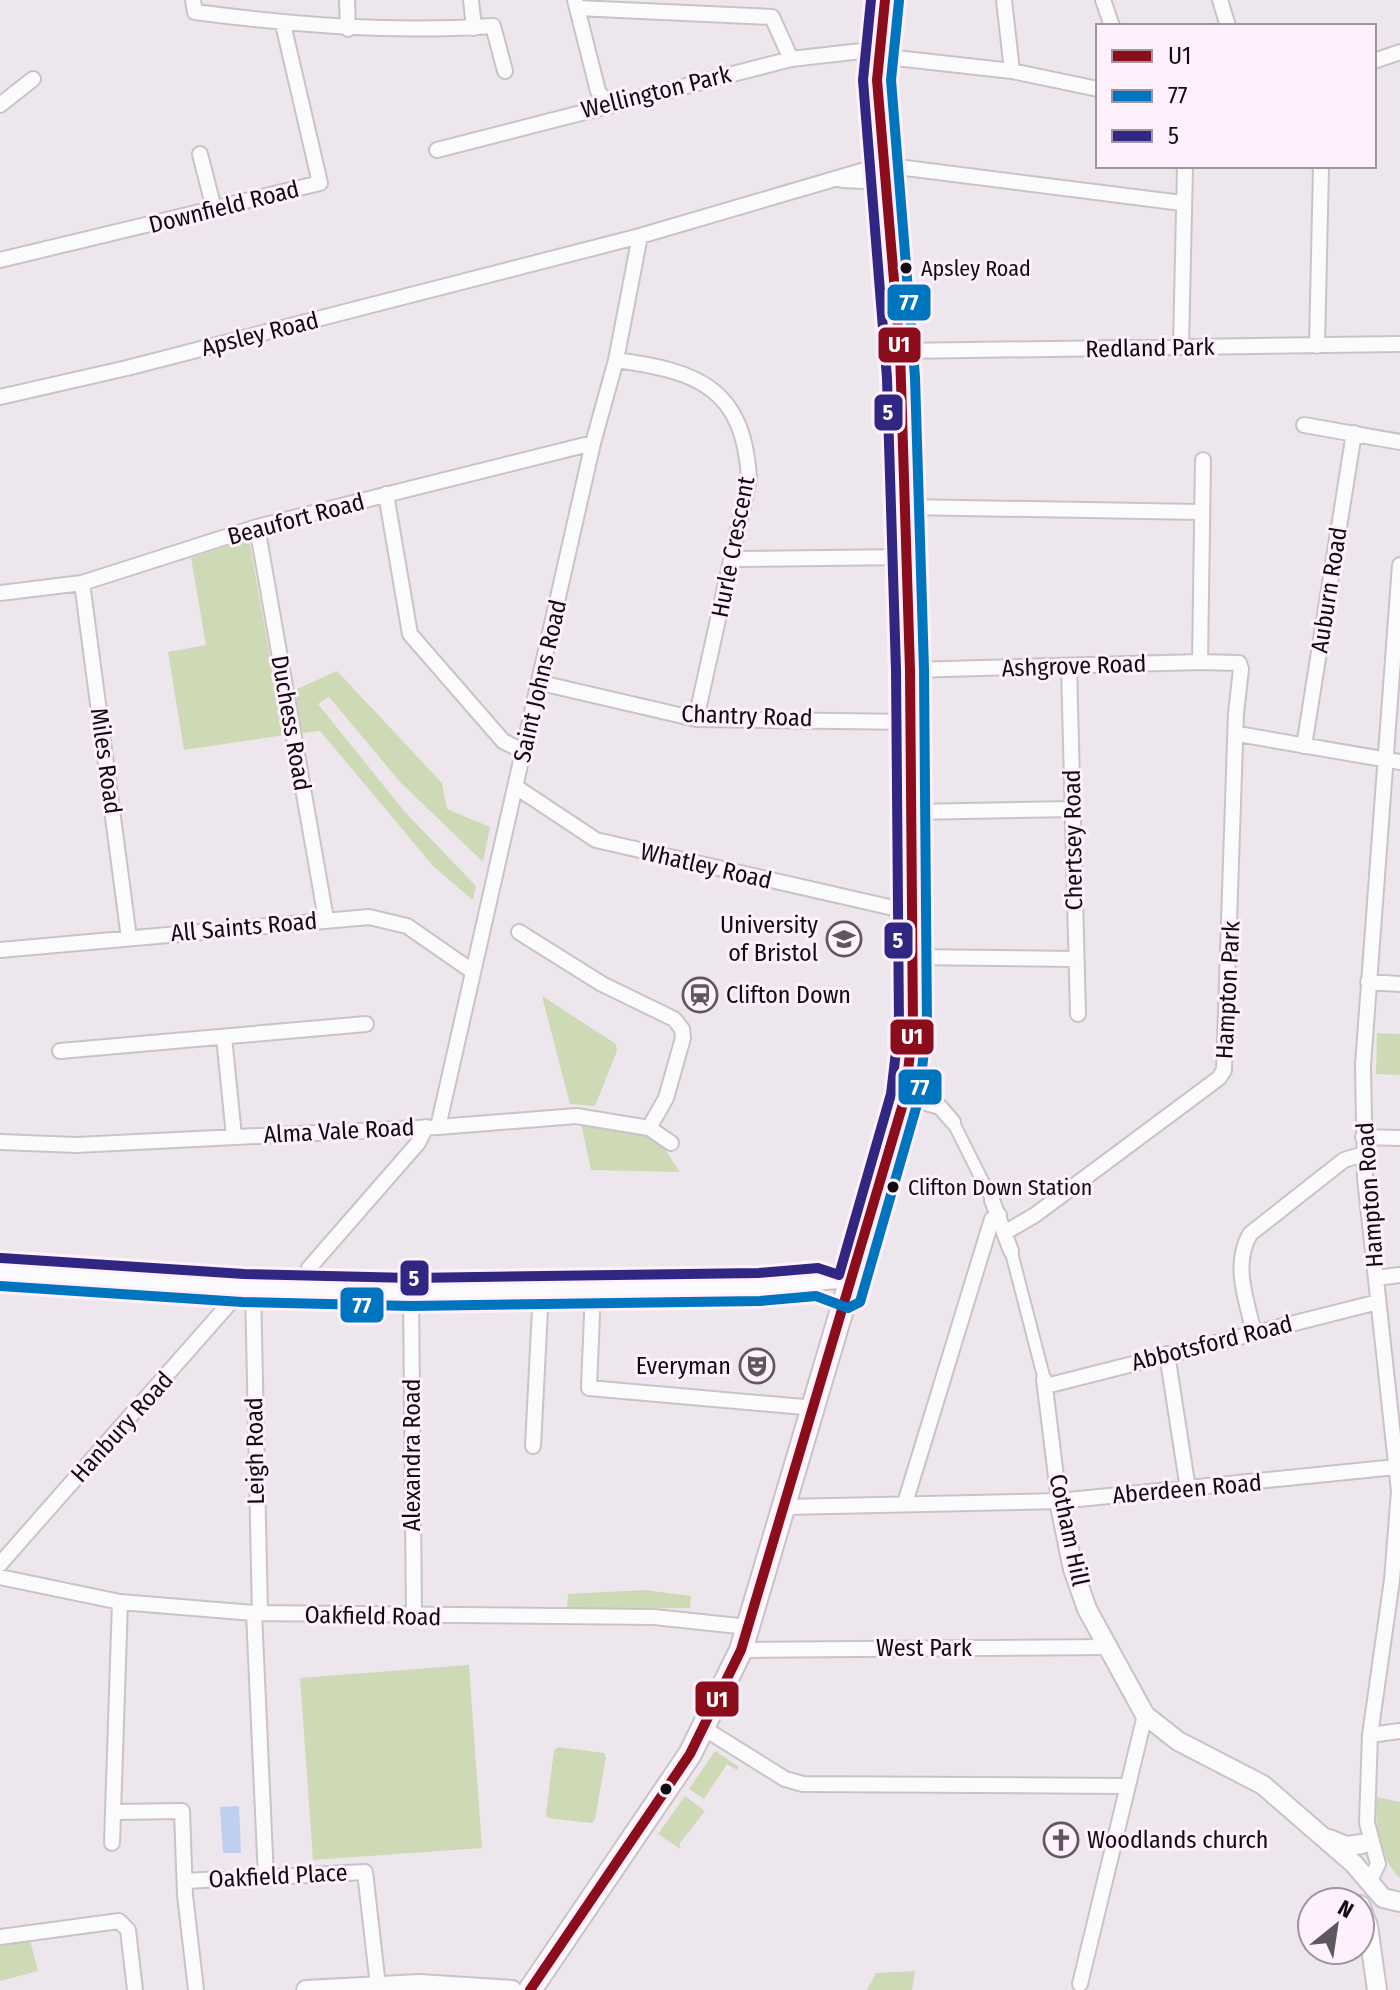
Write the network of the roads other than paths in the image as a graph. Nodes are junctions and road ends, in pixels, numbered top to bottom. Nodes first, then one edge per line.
1 (193, 0) edge
2 (347, 0) edge
3 (471, 0) edge
4 (885, 0) edge
5 (1103, 0) edge
6 (1220, 0) edge
7 (1008, 1) edge
8 (576, 4) edge
9 (283, 24) junction
10 (1111, 24) edge
11 (1227, 24) edge
12 (474, 28) junction
13 (348, 29) junction
14 (878, 52) junction
15 (1400, 52) edge
16 (791, 59) junction
17 (1376, 60) edge
18 (505, 71) dead end
19 (1012, 71) junction
20 (33, 79) dead end
21 (1096, 89) edge
22 (607, 104) junction
23 (0, 105) edge
24 (437, 150) dead end
25 (200, 154) dead end
26 (1185, 168) edge
27 (1321, 168) edge
28 (883, 174) junction
29 (1182, 203) junction
30 (214, 209) junction
31 (640, 236) junction
32 (0, 260) edge
33 (1400, 344) edge
34 (1317, 346) junction
35 (1181, 347) junction
36 (900, 351) junction
37 (616, 360) junction
38 (0, 397) edge
39 (1304, 425) dead end
40 (1354, 433) junction
41 (1400, 442) edge
42 (593, 443) junction
43 (1203, 460) dead end
44 (386, 494) junction
45 (906, 507) junction
46 (1200, 512) junction
47 (257, 527) junction
48 (907, 557) junction
49 (732, 559) junction
50 (1400, 565) edge
51 (82, 583) junction
52 (0, 593) edge
53 (1200, 662) junction
54 (1395, 662) edge
55 (1239, 663) joint
56 (1069, 666) junction
57 (910, 670) junction
58 (541, 683) junction
59 (696, 719) junction
60 (910, 722) junction
61 (1238, 734) junction
62 (1304, 746) junction
63 (524, 752) junction
64 (1383, 762) junction
65 (1400, 762) edge
66 (516, 787) junction
67 (1072, 809) junction
68 (912, 812) junction
69 (911, 912) junction
70 (326, 919) junction
71 (519, 932) dead end
72 (129, 938) junction
73 (0, 950) edge
74 (911, 957) junction
75 (1076, 959) junction
76 (472, 971) junction
77 (1368, 982) junction
78 (1400, 984) edge
79 (1078, 1014) dead end
80 (366, 1024) dead end
81 (224, 1037) junction
82 (60, 1051) dead end
83 (905, 1097) junction
84 (953, 1122) joint
85 (432, 1127) junction
86 (649, 1128) junction
87 (234, 1136) junction
88 (1363, 1137) junction
89 (1400, 1138) edge
90 (0, 1142) edge
91 (671, 1143) dead end
92 (1363, 1154) junction
93 (992, 1200) joint
94 (999, 1215) junction
95 (1006, 1232) junction
96 (1011, 1251) joint
97 (0, 1272) edge
98 (1400, 1275) edge
99 (1376, 1278) junction
100 (302, 1287) junction
101 (850, 1287) junction
102 (248, 1288) junction
103 (541, 1290) junction
104 (593, 1290) junction
105 (411, 1292) junction
106 (1378, 1302) junction
107 (1254, 1334) junction
108 (1167, 1354) junction
109 (1045, 1382) junction
110 (1393, 1382) edge
111 (815, 1408) junction
112 (533, 1446) dead end
113 (1396, 1467) junction
114 (1188, 1489) junction
115 (1059, 1501) junction
116 (905, 1503) junction
117 (786, 1507) junction
118 (1398, 1516) edge
119 (0, 1564) edge
120 (0, 1577) edge
121 (120, 1602) junction
122 (257, 1614) junction
123 (414, 1617) junction
124 (748, 1627) junction
125 (1107, 1647) junction
126 (741, 1650) junction
127 (1145, 1715) junction
128 (705, 1729) junction
129 (1400, 1731) edge
130 (1370, 1735) junction
131 (1126, 1786) junction
132 (113, 1812) junction
133 (1367, 1823) junction
134 (1317, 1831) junction
135 (112, 1843) dead end
136 (1362, 1844) junction
137 (259, 1878) junction
138 (219, 1879) joint
139 (187, 1881) junction
140 (1370, 1881) junction
141 (1365, 1886) edge
142 (1371, 1886) edge
143 (1400, 1890) edge
144 (1400, 1902) edge
145 (0, 1937) edge
146 (1374, 1966) edge
147 (1080, 1984) dead end
148 (381, 1987) edge
149 (135, 1990) edge
150 (196, 1990) edge
151 (306, 1990) edge
152 (512, 1990) edge
153 (530, 1990) edge
154 (1377, 1990) edge

1 - 9 street
2 - 13 street
3 - 12 street
4 - 14 main road
5 - 10 street
6 - 11 street
7 - 19 street
8 - 16 street
8 - 22 street
9 - 13 street
9 - 30 street, Downfield Road
12 - 13 street
12 - 18 street
14 - 16 street, Wellington Park
14 - 19 street, Wellington Park
14 - 28 main road
15 - 17 street
16 - 22 street, Wellington Park
19 - 21 street, Wellington Park
20 - 23 street
22 - 24 street, Wellington Park
25 - 30 street
26 - 29 street
27 - 34 street
28 - 29 street, Apsley Road
28 - 31 street, Apsley Road
28 - 36 main road
29 - 35 street
30 - 32 street, Downfield Road
31 - 37 street, Saint Johns Road
31 - 38 street, Apsley Road
33 - 34 street, Redland Park
34 - 35 street, Redland Park
35 - 36 street, Redland Park
36 - 45 main road
37 - 42 street, Saint Johns Road
37 - 49 street, Hurle Crescent
39 - 40 street
40 - 41 street
40 - 62 street, Auburn Road
42 - 44 street, Beaufort Road
42 - 58 street, Saint Johns Road
43 - 46 street
44 - 47 street, Beaufort Road
44 - 63 street
45 - 46 street
45 - 48 main road
46 - 53 street
47 - 51 street, Beaufort Road
47 - 70 street, Duchess Road
48 - 49 street
48 - 57 main road
49 - 59 street, Hurle Crescent
50 - 54 street, Hampton Road
51 - 52 street, Beaufort Road
51 - 72 street, Miles Road
53 - 55 street, Ashgrove Road
53 - 56 street, Ashgrove Road
54 - 64 street, Hampton Road
55 - 61 street, Hampton Park
56 - 57 street, Ashgrove Road
56 - 67 street, Chertsey Road
57 - 60 main road
58 - 59 street, Chantry Road
58 - 63 street, Saint Johns Road
59 - 60 street, Chantry Road
60 - 68 main road
61 - 62 street
61 - 95 street, Hampton Park
62 - 64 street
63 - 66 street, Saint Johns Road
64 - 65 street
64 - 77 street, Hampton Road
66 - 69 street, Whatley Road
66 - 76 street, Saint Johns Road
67 - 68 street
67 - 75 street, Chertsey Road
68 - 69 main road
69 - 74 main road
70 - 72 street, All Saints Road
70 - 76 street, All Saints Road
71 - 86 street
72 - 73 street, All Saints Road
74 - 75 street
74 - 83 main road
75 - 79 street, Chertsey Road
76 - 85 street, Saint Johns Road
77 - 78 street
77 - 88 street, Hampton Road
80 - 81 street
81 - 82 street
81 - 87 street
83 - 84 street, Cotham Hill
83 - 101 main road
84 - 93 street, Cotham Hill
85 - 86 street, Alma Vale Road
85 - 87 street, Alma Vale Road
85 - 100 street, Saint Johns Road
86 - 91 street, Alma Vale Road
87 - 90 street, Alma Vale Road
88 - 89 street
88 - 92 street, Hampton Road
92 - 99 street, Hampton Road
92 - 107 street
93 - 94 street, Cotham Hill
94 - 95 street, Cotham Hill
94 - 116 street
95 - 96 street, Cotham Hill
96 - 109 street, Cotham Hill
97 - 102 street
98 - 99 street
99 - 106 street, Hampton Road
100 - 102 street
100 - 105 street
101 - 104 street
101 - 111 main road
102 - 119 street, Hanbury Road
102 - 122 street, Leigh Road
103 - 104 street
103 - 105 street
103 - 112 street
104 - 111 street
105 - 123 street, Alexandra Road
106 - 107 street, Abbotsford Road
106 - 110 street, Hampton Road
107 - 108 street, Abbotsford Road
108 - 109 street, Abbotsford Road
108 - 114 street
109 - 115 street, Cotham Hill
110 - 113 street, Hampton Road
111 - 117 main road
113 - 114 street, Aberdeen Road
113 - 118 street, Hampton Road
114 - 115 street, Aberdeen Road
115 - 116 street, Aberdeen Road
115 - 125 street, Cotham Hill
116 - 117 street, Aberdeen Road
117 - 124 main road
118 - 130 street, Hampton Road
120 - 121 street, Oakfield Road
121 - 122 street, Oakfield Road
121 - 132 street
122 - 123 street, Oakfield Road
122 - 137 street, Leigh Road
123 - 124 street, Oakfield Road
124 - 126 main road
125 - 126 street, West Park
125 - 127 street, Cotham Hill
126 - 128 main road
127 - 131 street
127 - 134 street, Cotham Hill
128 - 131 street
128 - 153 main road
129 - 130 street
130 - 133 street, Hampton Road
131 - 147 street
132 - 135 street
132 - 139 street
133 - 136 street, Hampton Road
133 - 140 street, Hampton Road
134 - 136 street
134 - 140 street, Cotham Hill
136 - 140 street, Hampton Road
137 - 138 street, Oakfield Place
137 - 148 street, Oakfield Place
138 - 139 street, Oakfield Place
139 - 150 street, Oakfield Place
140 - 141 street
140 - 142 street
140 - 143 street
140 - 144 street, Cotham Hill
145 - 149 street
146 - 154 street
148 - 151 street
148 - 152 street

